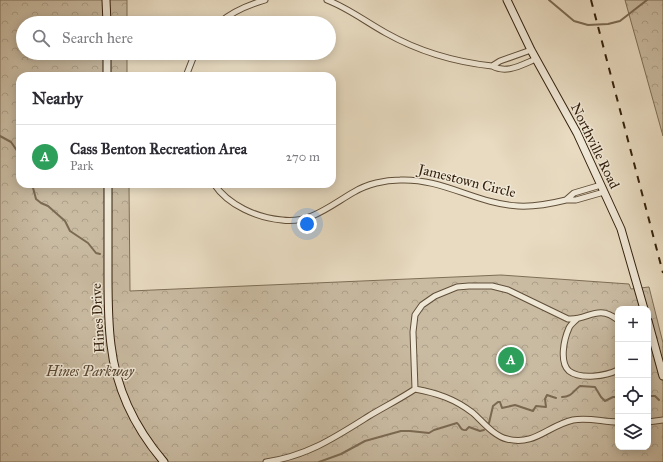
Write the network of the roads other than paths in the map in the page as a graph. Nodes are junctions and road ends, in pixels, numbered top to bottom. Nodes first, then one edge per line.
1 (106, 0) edge
2 (266, 0) edge
3 (327, 0) edge
4 (507, 0) edge
5 (107, 16) edge
6 (228, 16) edge
7 (532, 50) junction
8 (536, 59) junction
9 (107, 60) edge
10 (192, 60) edge
11 (492, 66) junction
12 (107, 72) edge
13 (188, 72) edge
14 (108, 188) edge
15 (217, 188) edge
16 (602, 188) junction
17 (643, 306) edge
18 (615, 318) edge
19 (577, 319) junction
20 (651, 341) edge
21 (615, 371) edge
22 (663, 376) edge
23 (415, 389) junction
24 (663, 420) edge
25 (615, 422) edge
26 (651, 422) edge
27 (164, 462) edge
28 (266, 462) edge

1 - 5 street
2 - 6 street
3 - 11 street
4 - 7 street, Northville Road
7 - 8 street, Northville Road
7 - 11 street
8 - 11 street
8 - 16 street, Northville Road
9 - 12 street
10 - 13 street
14 - 27 street, Hines Drive
15 - 16 street, Jamestown Circle
16 - 17 street, Northville Road
18 - 19 street
19 - 21 street
19 - 23 street
20 - 22 street
23 - 25 street
23 - 28 street
24 - 26 street

